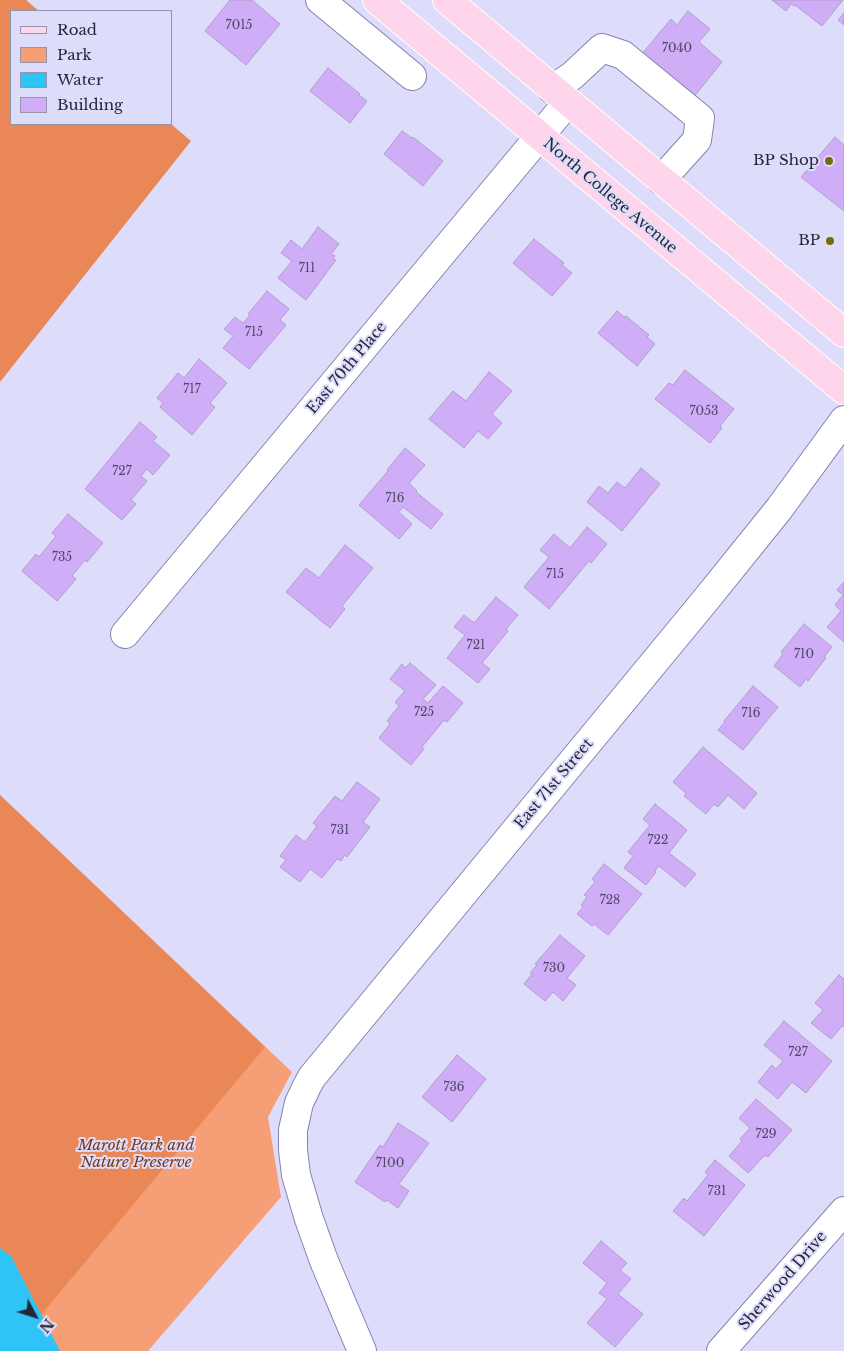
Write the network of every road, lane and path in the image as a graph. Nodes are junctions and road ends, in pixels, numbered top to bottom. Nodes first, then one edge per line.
1 (320, 0) edge
2 (377, 0) edge
3 (447, 0) edge
4 (412, 76) dead end
5 (560, 95) junction
6 (540, 136) junction
7 (661, 180) junction
8 (844, 333) edge
9 (844, 390) edge
10 (844, 420) edge
11 (125, 634) dead end
12 (844, 1211) edge
13 (362, 1351) edge
14 (721, 1351) edge

1 - 4 street
2 - 6 main road, North College Avenue
3 - 5 main road
5 - 6 street, East 70th Place
5 - 7 main road
5 - 7 street, East 70th Place
6 - 9 main road, North College Avenue
6 - 11 street, East 70th Place
7 - 8 main road
10 - 13 street, East 71st Street
12 - 14 street, Sherwood Drive

